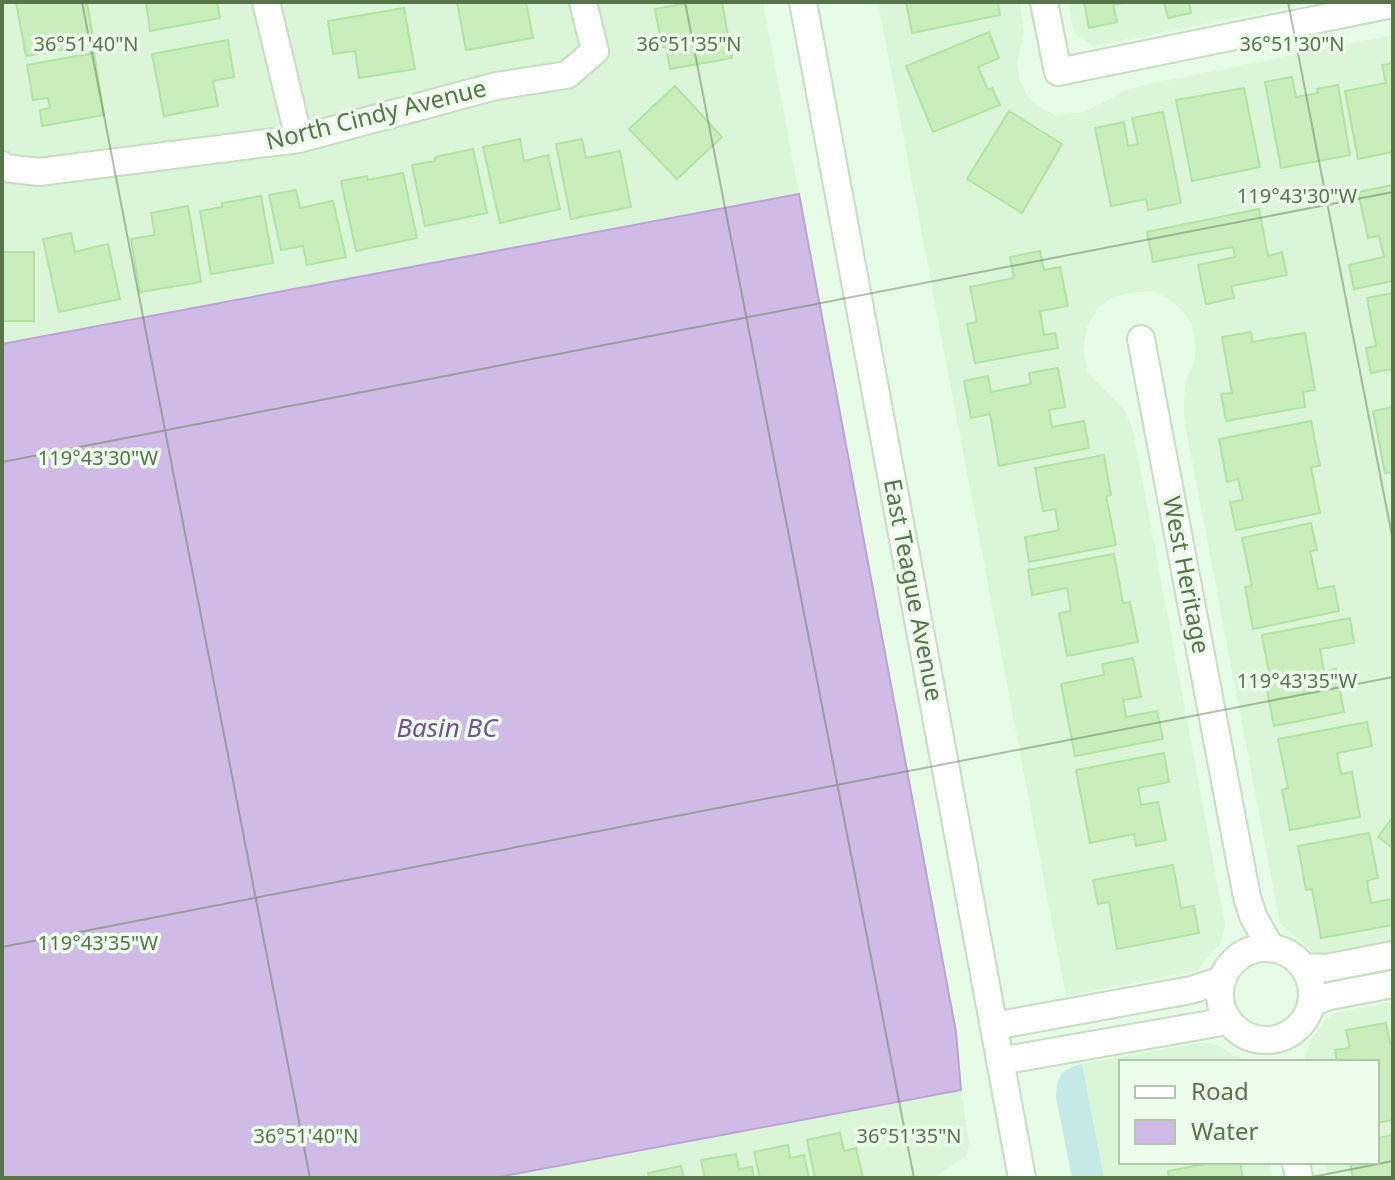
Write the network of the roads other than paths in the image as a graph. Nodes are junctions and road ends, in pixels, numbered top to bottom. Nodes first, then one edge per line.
1 (266, 2) edge
2 (583, 2) edge
3 (803, 2) edge
4 (1044, 2) edge
5 (1393, 4) edge
6 (299, 139) junction
7 (3, 167) edge
8 (1141, 339) dead end
9 (1247, 897) junction
10 (1271, 948) junction
11 (1242, 954) junction
12 (1393, 955) edge
13 (1304, 967) junction
14 (1222, 980) junction
15 (1393, 984) edge
16 (1311, 1003) junction
17 (1228, 1021) junction
18 (994, 1026) junction
19 (1287, 1036) junction
20 (1255, 1039) junction
21 (1268, 1060) edge
22 (1283, 1060) edge
23 (1000, 1061) junction
24 (1022, 1178) edge

1 - 6 street
2 - 6 street, North Cindy Avenue
3 - 18 street, East Teague Avenue
4 - 5 street
6 - 7 street, North Cindy Avenue
8 - 9 street, West Heritage
9 - 10 street, West Heritage
9 - 11 street
10 - 11 street
10 - 13 street
11 - 14 street
12 - 13 street
13 - 16 street
14 - 17 street
14 - 18 street
15 - 16 street
16 - 19 street
17 - 20 street
17 - 23 street
18 - 23 street, East Teague Avenue
19 - 20 street
19 - 22 street
20 - 21 street
23 - 24 street, East Teague Avenue

